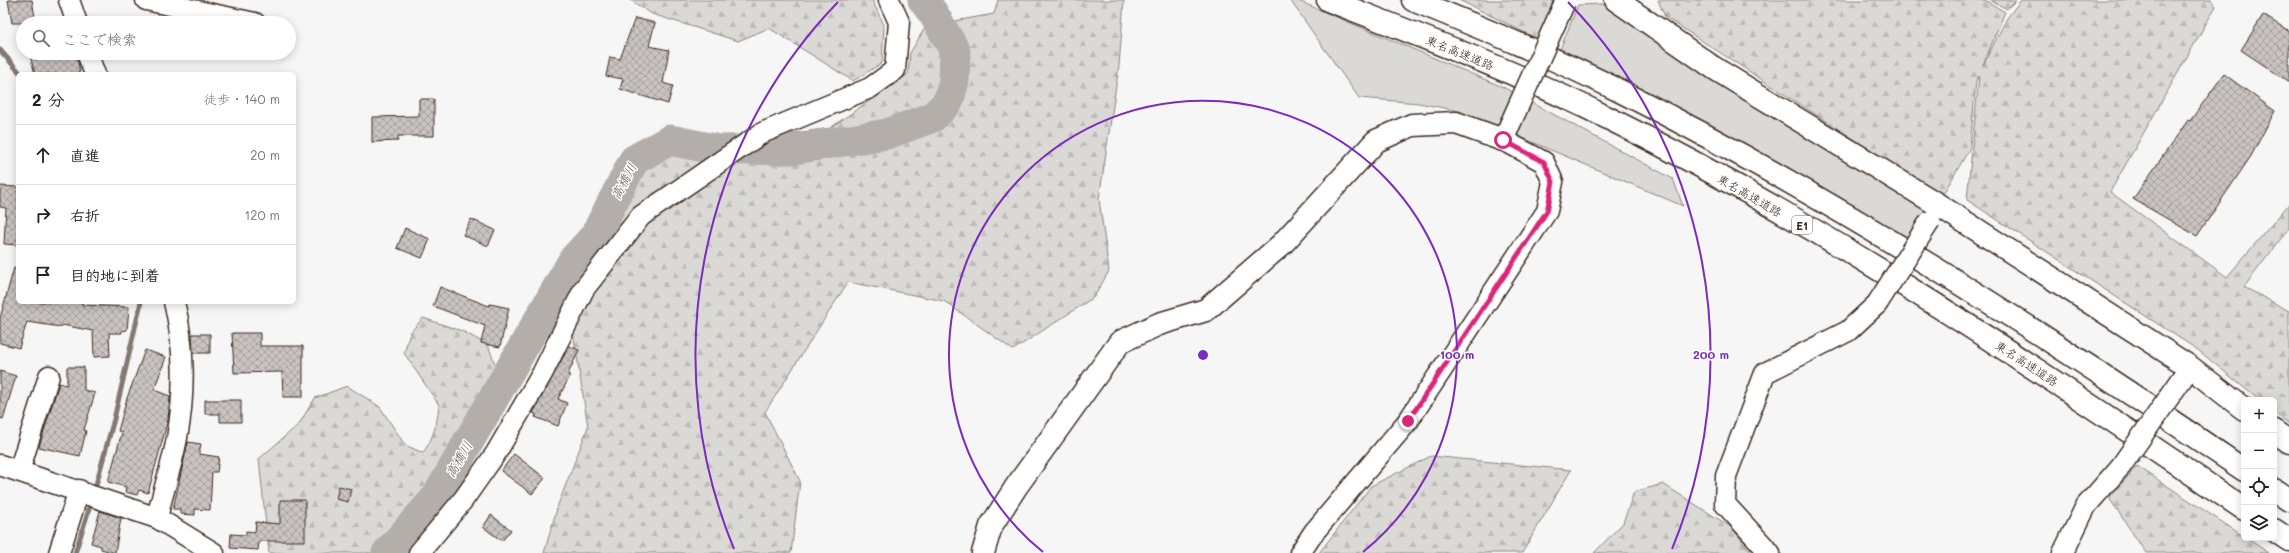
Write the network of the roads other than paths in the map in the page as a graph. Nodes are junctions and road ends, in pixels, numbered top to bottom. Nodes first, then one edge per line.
1 (69, 0) edge
2 (146, 0) edge
3 (889, 0) edge
4 (1328, 0) edge
5 (1413, 0) edge
6 (1616, 0) edge
7 (1566, 1) edge
8 (75, 16) edge
9 (222, 16) edge
10 (90, 60) edge
11 (94, 72) edge
12 (1505, 134) junction
13 (1935, 214) junction
14 (175, 304) edge
15 (2187, 371) junction
16 (49, 376) dead end
17 (2241, 407) edge
18 (2276, 433) edge
19 (2289, 442) edge
20 (0, 465) edge
21 (2242, 469) edge
22 (19, 471) junction
23 (81, 491) junction
24 (2277, 492) edge
25 (2289, 500) edge
26 (2241, 507) edge
27 (157, 518) junction
28 (2277, 532) edge
29 (2289, 540) edge
30 (59, 553) edge
31 (214, 553) edge
32 (419, 553) edge
33 (983, 553) edge
34 (1300, 553) edge
35 (1770, 553) edge
36 (2064, 553) edge

1 - 8 street
2 - 9 street
3 - 32 street
4 - 26 main road, 東名高速道路 / E1
5 - 21 main road
6 - 13 main road
7 - 12 street, bridge
10 - 11 street
12 - 33 main road
12 - 34 street
13 - 15 main road
13 - 35 street, bridge
14 - 27 street
15 - 17 main road
15 - 36 street, bridge
16 - 22 street
18 - 19 main road
20 - 22 street
22 - 23 street
23 - 27 street
23 - 30 street
24 - 25 main road
27 - 31 street
28 - 29 main road

